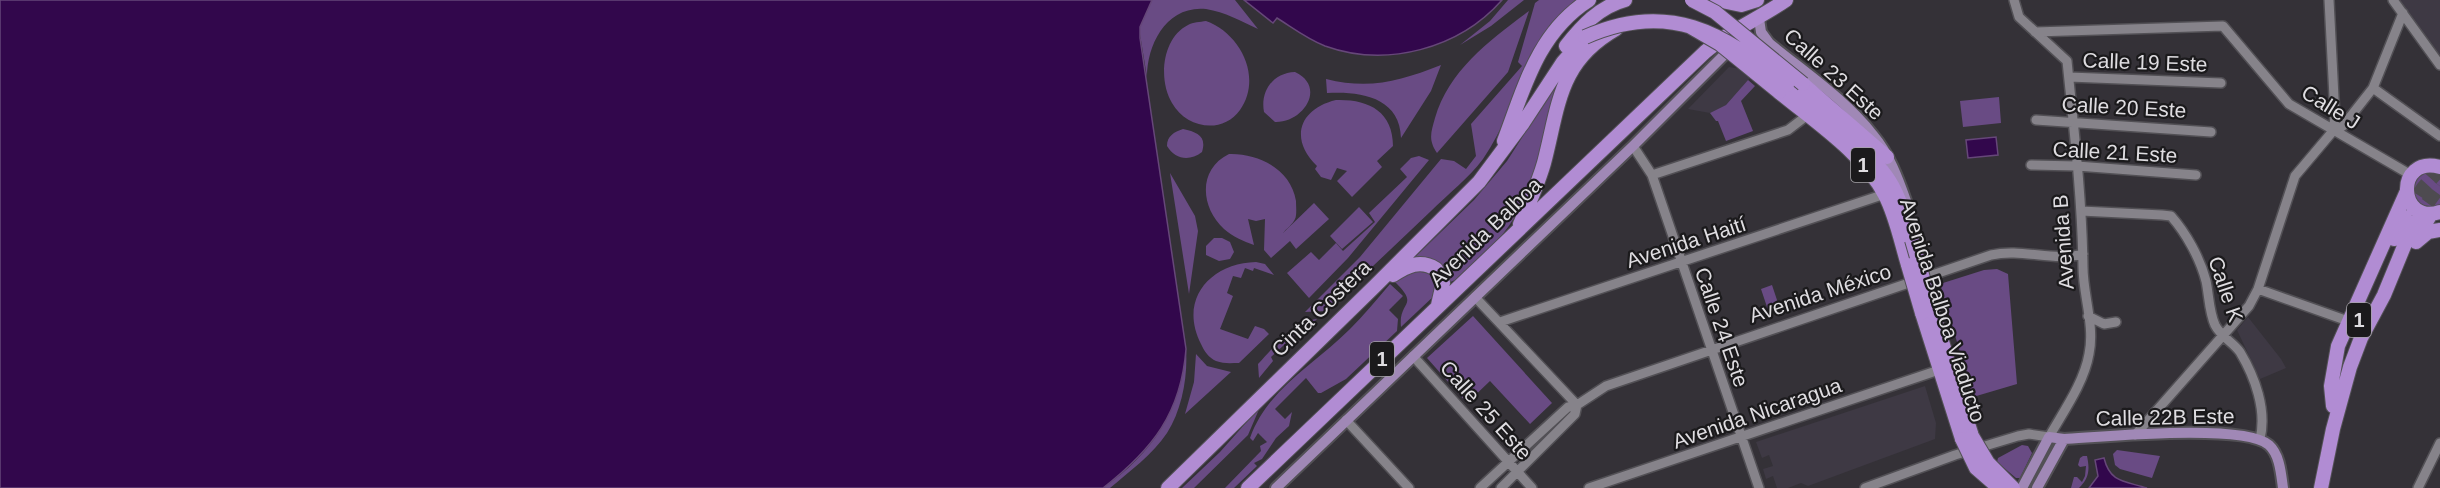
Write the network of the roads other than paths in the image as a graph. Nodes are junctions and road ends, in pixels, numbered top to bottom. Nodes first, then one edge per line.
1 (1589, 0) edge
2 (1625, 0) edge
3 (1692, 0) edge
4 (1718, 0) edge
5 (1757, 0) edge
6 (1786, 0) edge
7 (2014, 0) edge
8 (2328, 0) edge
9 (2393, 0) edge
10 (2403, 13) junction
11 (1759, 19) junction
12 (2035, 32) junction
13 (1769, 43) junction
14 (1585, 44) junction
15 (1716, 65) junction
16 (1741, 65) junction
17 (2440, 65) edge
18 (2069, 77) junction
19 (2221, 83) dead end
20 (1549, 84) junction
21 (2373, 88) junction
22 (1805, 117) junction
23 (2036, 120) dead end
24 (2073, 122) junction
25 (2333, 131) junction
26 (2211, 132) dead end
27 (2440, 136) edge
28 (1633, 146) junction
29 (2440, 154) edge
30 (1499, 155) junction
31 (1887, 157) junction
32 (2031, 165) dead end
33 (2078, 166) junction
34 (2433, 166) edge
35 (1652, 175) junction
36 (2196, 175) dead end
37 (2411, 175) junction
38 (2406, 193) junction
39 (1882, 195) junction
40 (2081, 211) junction
41 (2437, 213) edge
42 (2410, 220) tunnel mouth
43 (2440, 230) edge
44 (1516, 231) junction
45 (2411, 248) junction
46 (2084, 254) junction
47 (1682, 262) junction
48 (1928, 276) junction
49 (1911, 282) junction
50 (1375, 286) junction
51 (2258, 289) junction
52 (1475, 297) junction
53 (1437, 307) junction
54 (2088, 316) junction
55 (2348, 321) junction
56 (1500, 322) junction
57 (2116, 322) dead end
58 (2223, 336) junction
59 (1711, 349) junction
60 (1413, 356) junction
61 (1936, 371) junction
62 (2337, 404) junction
63 (1577, 405) junction
64 (1347, 420) junction
65 (2135, 435) junction
66 (2049, 437) junction
67 (1741, 438) junction
68 (2064, 439) junction
69 (2260, 439) junction
70 (2440, 443) edge
71 (1979, 447) junction
72 (1962, 452) junction
73 (1508, 462) junction
74 (1518, 473) junction
75 (2045, 474) junction
76 (1981, 476) junction
77 (1280, 487) edge
78 (1168, 488) edge
79 (1248, 488) edge
80 (1409, 488) edge
81 (1480, 488) edge
82 (1501, 488) edge
83 (1532, 488) edge
84 (1589, 488) edge
85 (1759, 488) edge
86 (1865, 488) edge
87 (1990, 488) edge
88 (1997, 488) edge
89 (2015, 488) edge
90 (2022, 488) edge
91 (2037, 488) edge
92 (2046, 488) edge
93 (2283, 488) edge
94 (2321, 488) edge
95 (2418, 488) edge

1 - 30 highway, Cinta Costera
2 - 20 highway
3 - 31 highway, bridge
4 - 5 highway
6 - 11 highway, Avenida Balboa
7 - 12 street, Avenida B
8 - 25 street
9 - 10 street
10 - 17 street
10 - 21 street
11 - 13 main road, Calle 23 Este
11 - 15 main road, Avenida Balboa
11 - 44 highway, Avenida Balboa
12 - 18 street, Avenida B
12 - 25 street, Calle J
13 - 16 main road
13 - 31 main road, Calle 23 Este
14 - 20 highway, Avenida Balboa Viaducto / 1
14 - 44 highway, Avenida Balboa Viaducto / 1
14 - 88 highway, Avenida Balboa Viaducto / 1, bridge
14 - 89 highway, Avenida Balboa Viaducto / 1, bridge
15 - 16 main road
15 - 28 main road, Avenida Balboa / 1
16 - 22 main road, 1
18 - 19 street, Calle 19 Este
18 - 24 street, Avenida B
20 - 30 highway, Cinta Costera / 1
21 - 25 street
21 - 27 street
22 - 35 street
22 - 39 main road, 1
23 - 24 street, Calle 20 Este
24 - 26 street, Calle 20 Este
24 - 33 street, Avenida B
25 - 37 street, Calle J
25 - 51 street
28 - 35 street, Calle 24 Este
28 - 52 main road, Avenida Balboa / 1
29 - 34 highway
30 - 50 highway, Cinta Costera / 1
31 - 48 main road, Calle 23 Este / 1
32 - 33 street, Calle 21 Este
33 - 36 street, Calle 21 Este
33 - 40 street, Avenida B
34 - 37 highway
35 - 47 street, Calle 24 Este
37 - 38 highway
38 - 41 highway
38 - 55 highway
39 - 47 street, Avenida Haití
39 - 49 main road, 1
40 - 46 street, Avenida B
40 - 58 street, Calle K
41 - 45 highway
42 - 62 highway, 1
43 - 45 highway
44 - 53 highway, Avenida Balboa / 1
45 - 62 highway
46 - 48 street, Avenida México
46 - 54 street, Avenida B
47 - 56 street, Avenida Haití
47 - 59 street, Calle 24 Este
48 - 49 street, Avenida México
48 - 71 main road, Calle 23 Este / 1
49 - 59 street, Avenida México
49 - 61 main road, 1
50 - 53 highway
50 - 78 highway, Cinta Costera / 1
51 - 55 street
51 - 58 street
52 - 56 street
52 - 60 main road, Avenida Balboa / 1
53 - 79 highway, Avenida Balboa / 1
54 - 57 street
54 - 66 street, Avenida B
55 - 62 highway
56 - 63 street
58 - 65 street
58 - 69 street, Calle K
59 - 63 street, Avenida México
59 - 67 street, Calle 24 Este
60 - 64 main road, Avenida Balboa / 1
60 - 73 street, Calle 25 Este
61 - 67 street, Avenida Nicaragua
61 - 72 main road, 1
62 - 94 highway, 1
63 - 73 street, Avenida México
63 - 74 street, Avenida México
64 - 77 main road, Avenida Balboa / 1
64 - 80 street
65 - 68 main road, Calle 22B Este
65 - 69 main road, Calle 22B Este
66 - 68 main road, Calle 22B Este
66 - 71 street
66 - 90 main road, Avenida B
67 - 84 street, Avenida Nicaragua
67 - 85 street, Calle 24 Este
68 - 75 main road
69 - 93 main road, Calle 22B Este
70 - 95 street
71 - 72 street
71 - 89 main road, Calle 23 Este / 1
72 - 76 main road, 1
72 - 86 street
73 - 74 street, Calle 25 Este
73 - 81 street, Avenida México
74 - 82 street, Avenida México
74 - 83 street, Calle 25 Este
75 - 91 main road
75 - 92 main road
76 - 87 main road
76 - 88 main road, 1

